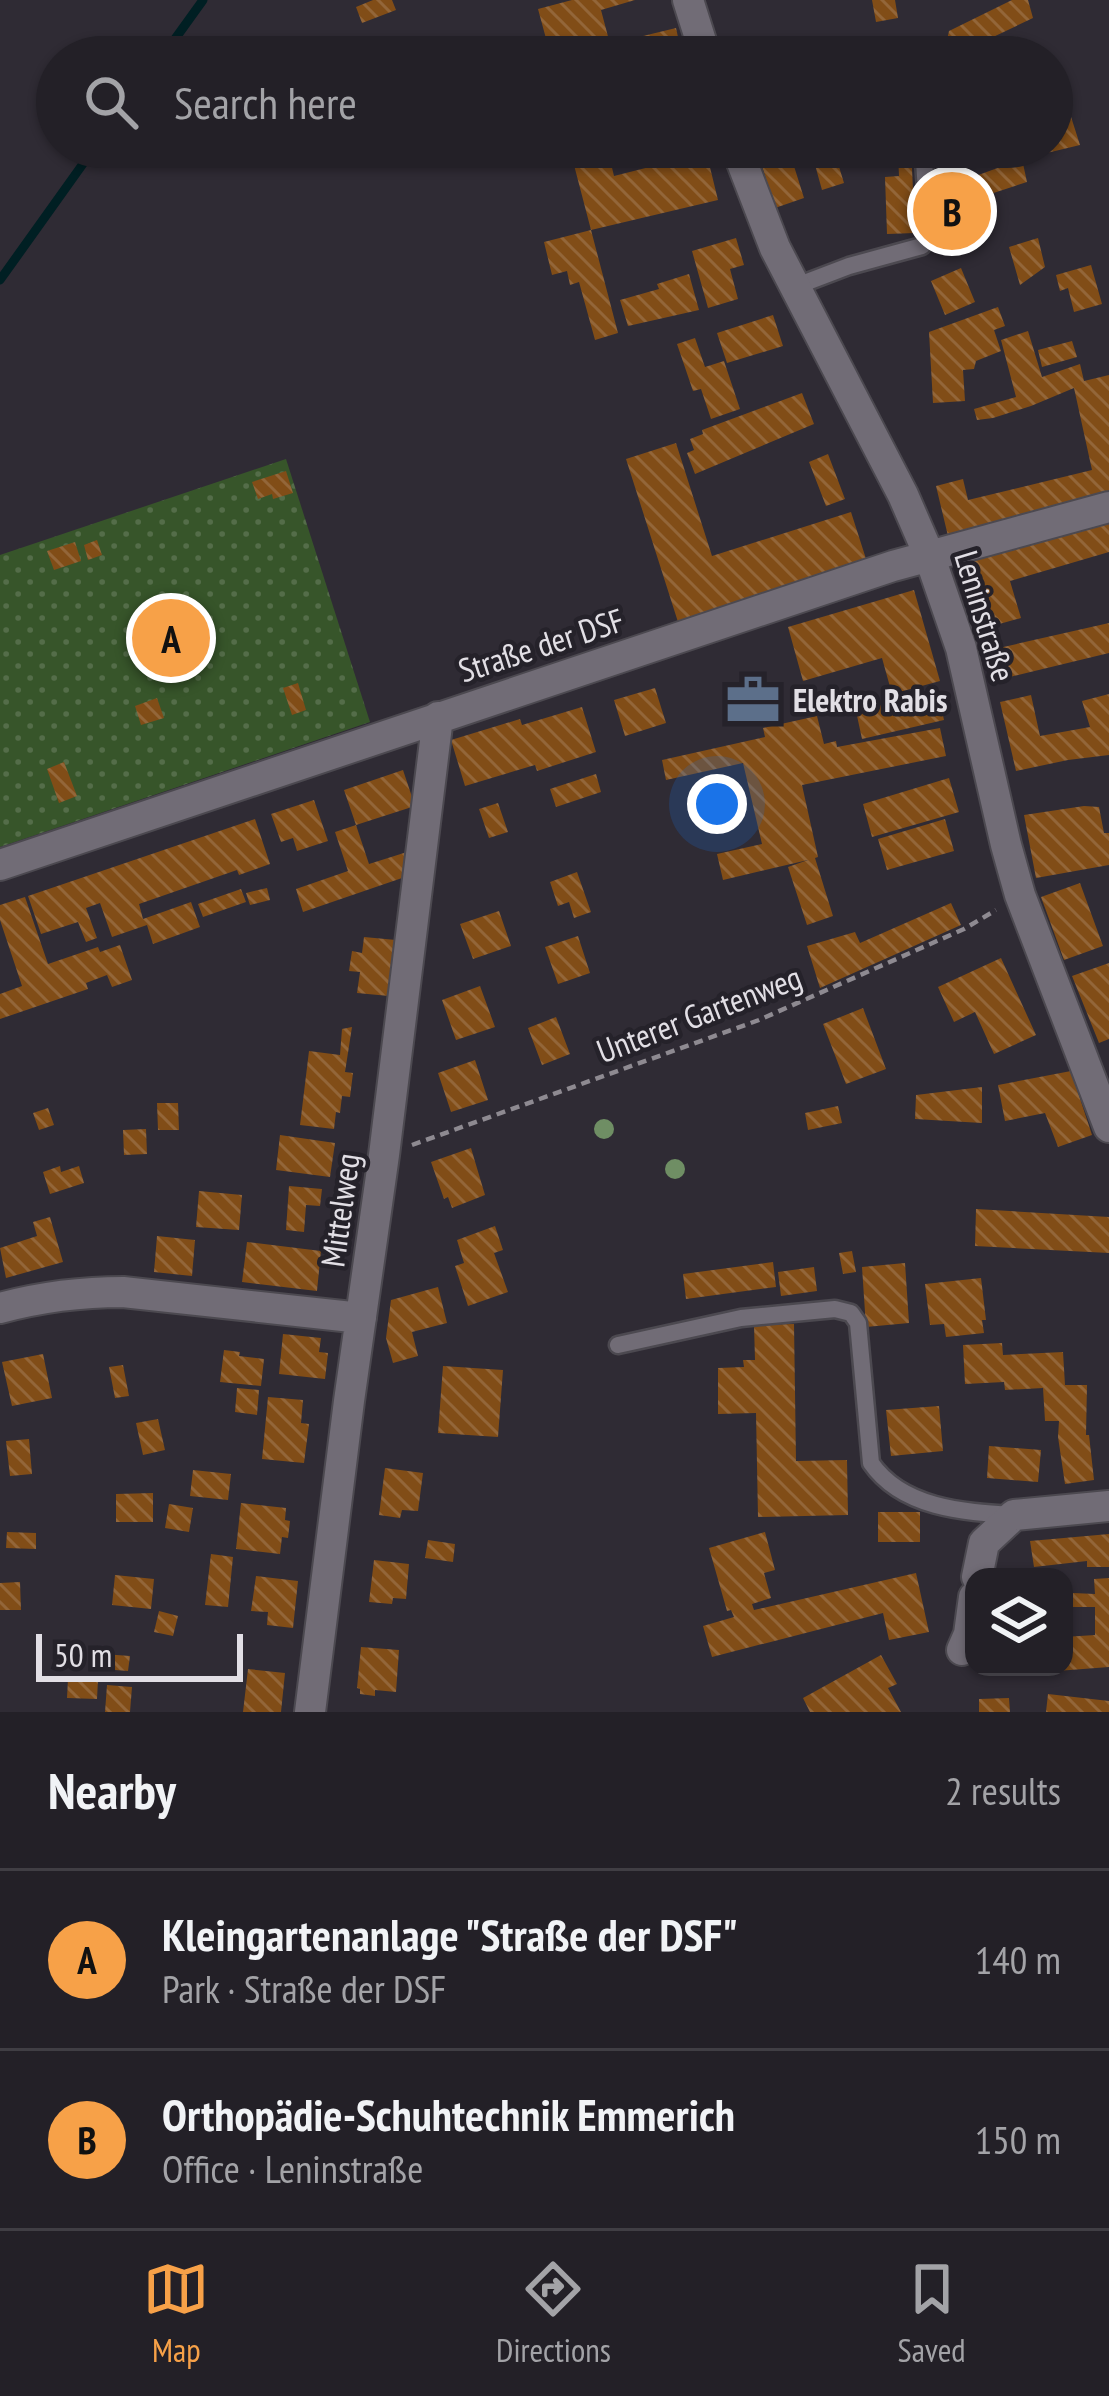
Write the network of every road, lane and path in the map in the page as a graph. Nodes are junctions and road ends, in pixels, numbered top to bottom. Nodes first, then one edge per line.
1 (688, 0) edge
2 (699, 36) edge
3 (744, 168) edge
4 (924, 168) edge
5 (794, 287) junction
6 (1109, 507) edge
7 (929, 555) junction
8 (438, 717) junction
9 (0, 866) edge
10 (1021, 895) junction
11 (1109, 1126) edge
12 (384, 1155) junction
13 (0, 1307) edge
14 (362, 1318) junction
15 (618, 1345) dead end
16 (1109, 1507) edge
17 (1014, 1515) junction
18 (979, 1568) edge
19 (965, 1643) edge
20 (962, 1650) dead end
21 (310, 1712) edge

1 - 2 street
3 - 5 street, Leninstraße
4 - 5 lane
5 - 7 street, Leninstraße
6 - 7 street, Straße der DSF
7 - 8 street, Straße der DSF
7 - 10 street, Leninstraße
8 - 9 street, Straße der DSF
8 - 12 street, Mittelweg
10 - 11 street, Leninstraße
10 - 12 path, Unterer Gartenweg
12 - 14 street, Mittelweg
13 - 14 street
14 - 21 street, Mittelweg
15 - 17 lane
16 - 17 street
17 - 18 street
19 - 20 street

